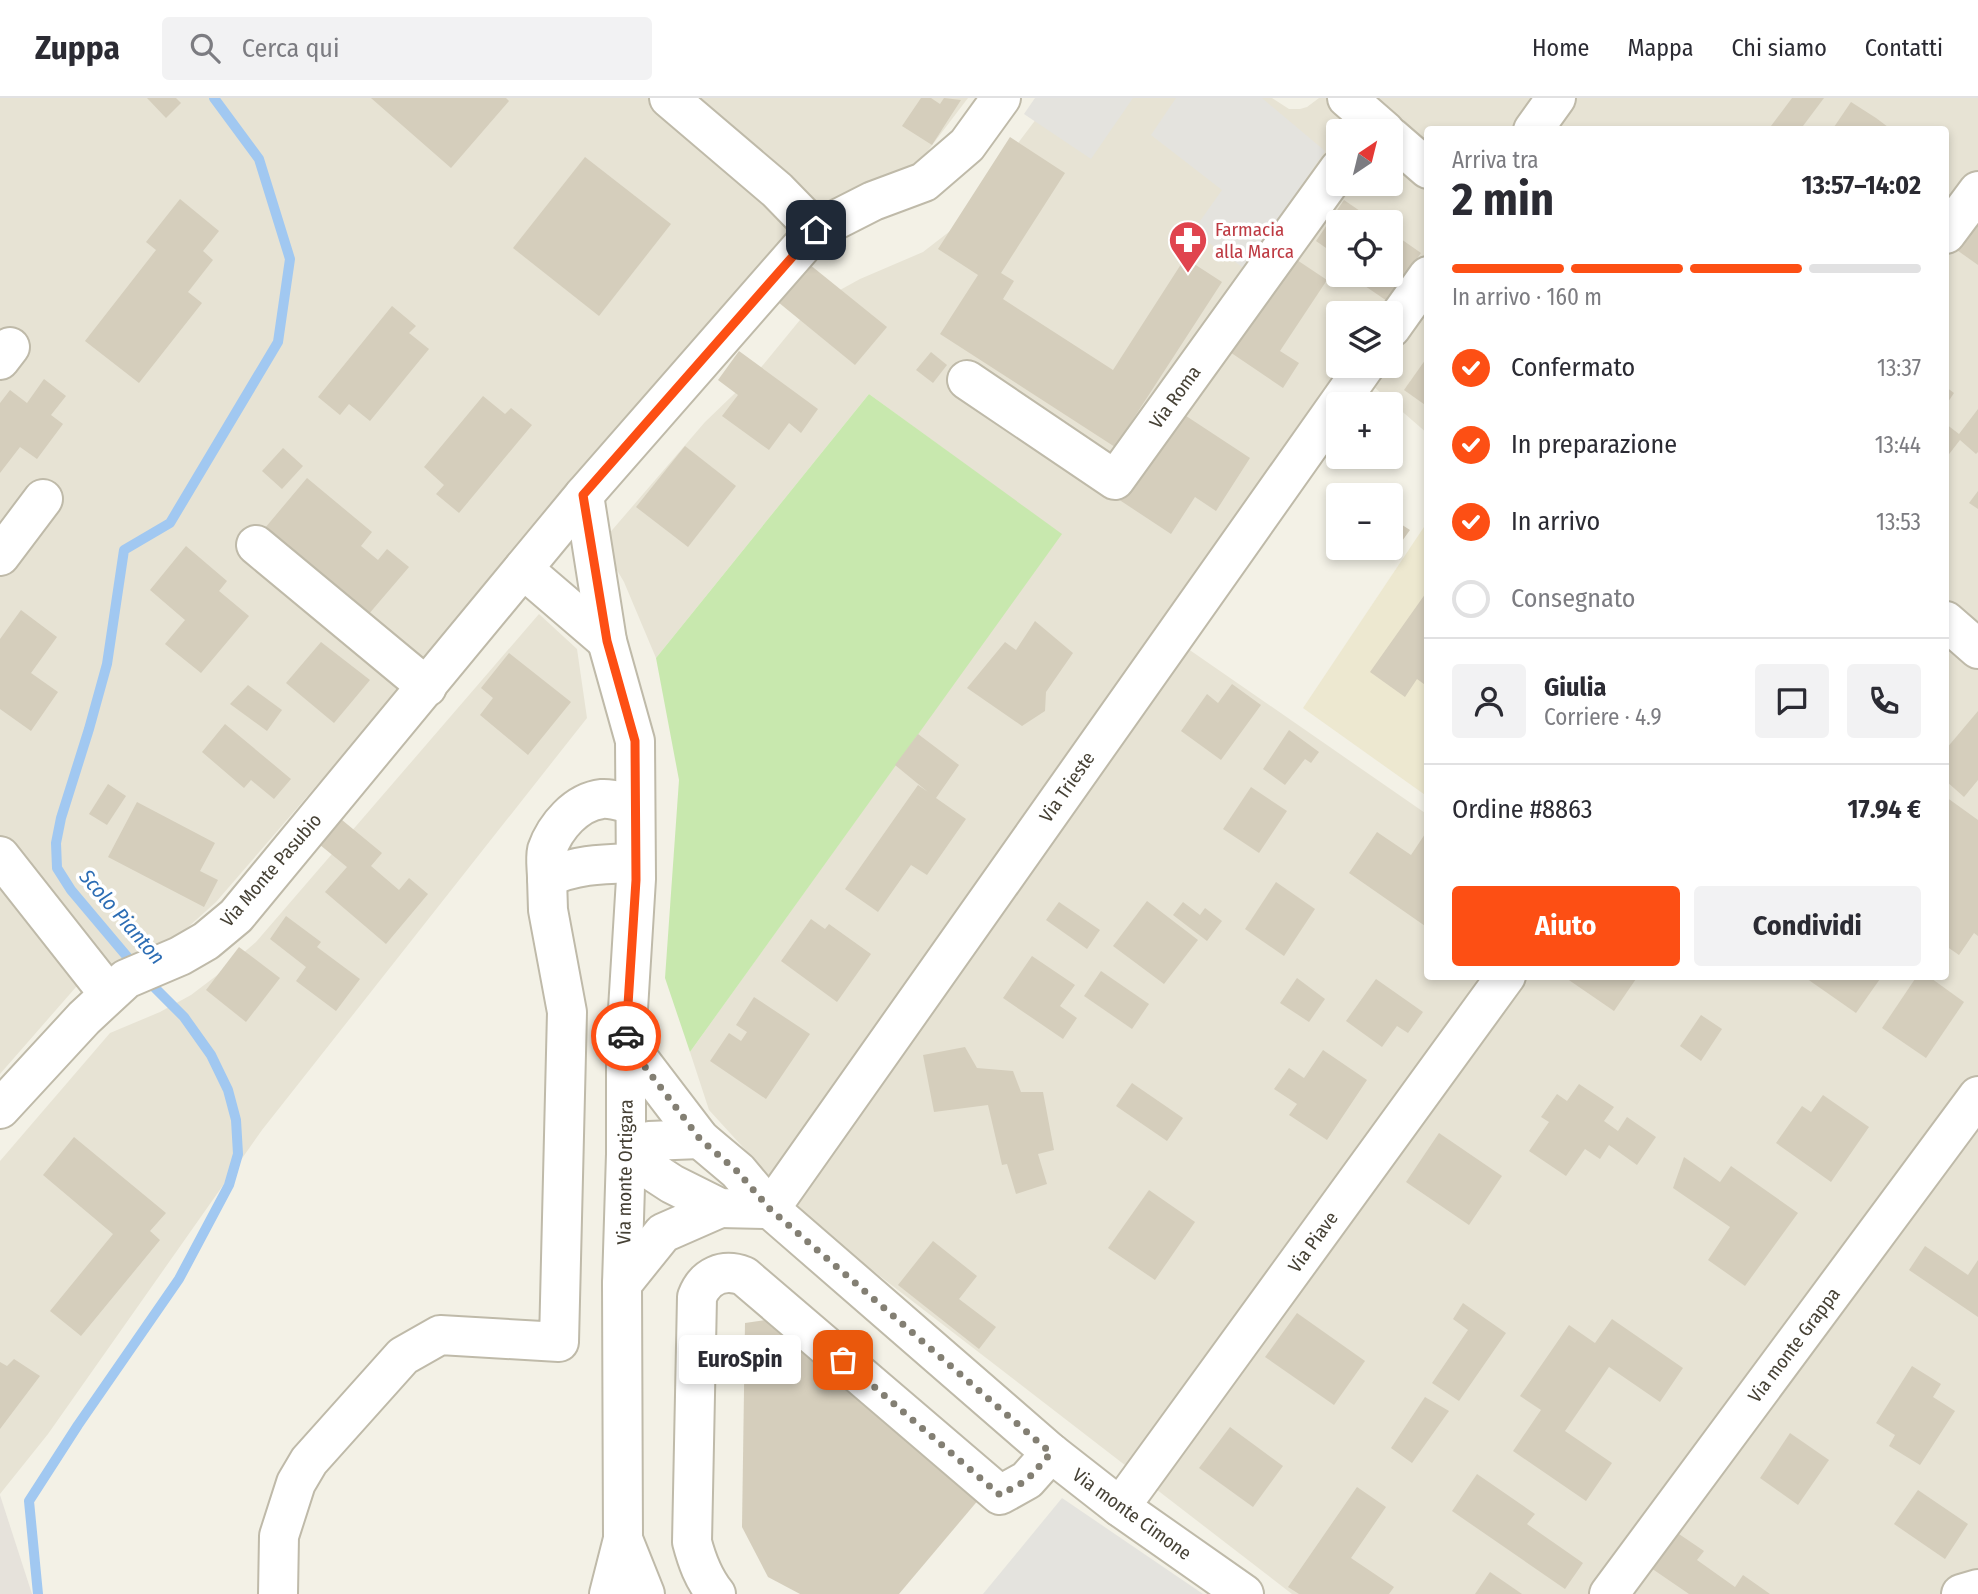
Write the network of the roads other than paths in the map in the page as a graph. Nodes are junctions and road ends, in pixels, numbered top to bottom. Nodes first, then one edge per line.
1 (669, 98) edge
2 (1001, 98) edge
3 (1556, 98) edge
4 (1536, 126) edge
5 (1404, 150) edge
6 (1424, 166) edge
7 (1326, 187) edge
8 (1978, 191) edge
9 (816, 230) junction
10 (1949, 230) edge
11 (1424, 282) edge
12 (1403, 311) edge
13 (1357, 378) edge
14 (967, 380) dead end
15 (583, 495) junction
16 (43, 499) dead end
17 (256, 545) dead end
18 (0, 556) edge
19 (523, 569) junction
20 (1949, 624) edge
21 (607, 641) junction
22 (1978, 649) edge
23 (426, 687) junction
24 (631, 728) junction
25 (635, 805) junction
26 (573, 811) junction
27 (0, 856) edge
28 (635, 863) junction
29 (552, 876) junction
30 (633, 912) junction
31 (1503, 980) edge
32 (117, 986) junction
33 (626, 1042) junction
34 (1978, 1096) edge
35 (0, 1109) edge
36 (700, 1139) junction
37 (626, 1154) junction
38 (720, 1208) junction
39 (770, 1209) junction
40 (622, 1284) junction
41 (1051, 1453) junction
42 (1120, 1507) junction
43 (623, 1539) junction
44 (1978, 1589) edge
45 (278, 1594) edge
46 (609, 1594) edge
47 (645, 1594) edge
48 (716, 1594) edge
49 (1244, 1594) edge
50 (1609, 1594) edge
51 (1961, 1594) edge

1 - 9 street
2 - 9 street, Via Monte Pasubio
3 - 4 street
5 - 6 street
7 - 14 street, Via Roma
8 - 10 street
9 - 15 street, Via Monte Pasubio
11 - 12 street
13 - 39 street, Via Trieste
15 - 19 street, Via Monte Pasubio
15 - 21 street, Via monte Ortigara
16 - 18 street
17 - 23 street
19 - 21 street
19 - 23 street, Via Monte Pasubio
20 - 22 street
21 - 24 street, Via monte Ortigara
23 - 32 street, Via Monte Pasubio
24 - 25 street, Via monte Ortigara
24 - 26 street
25 - 26 street
25 - 28 street, Via monte Ortigara
26 - 29 street
27 - 32 street
28 - 29 street
28 - 30 street, Via monte Ortigara
29 - 30 street
29 - 45 street
30 - 33 street, Via monte Ortigara
31 - 42 street, Via Piave
32 - 35 street, Via Monte Pasubio
33 - 36 street, Via monte Cimone
33 - 37 street, Via monte Ortigara
34 - 50 street, Via monte Grappa
36 - 37 street
36 - 39 street, Via monte Cimone
37 - 38 street
37 - 40 street, Via monte Ortigara
38 - 39 street
38 - 40 street
39 - 41 street, Via monte Cimone
40 - 43 street, Via monte Ortigara
41 - 42 street, Via monte Cimone
41 - 48 street
42 - 49 street, Via monte Cimone
43 - 46 street, Via monte Ortigara
43 - 47 street, Via monte Ortigara
44 - 51 street

